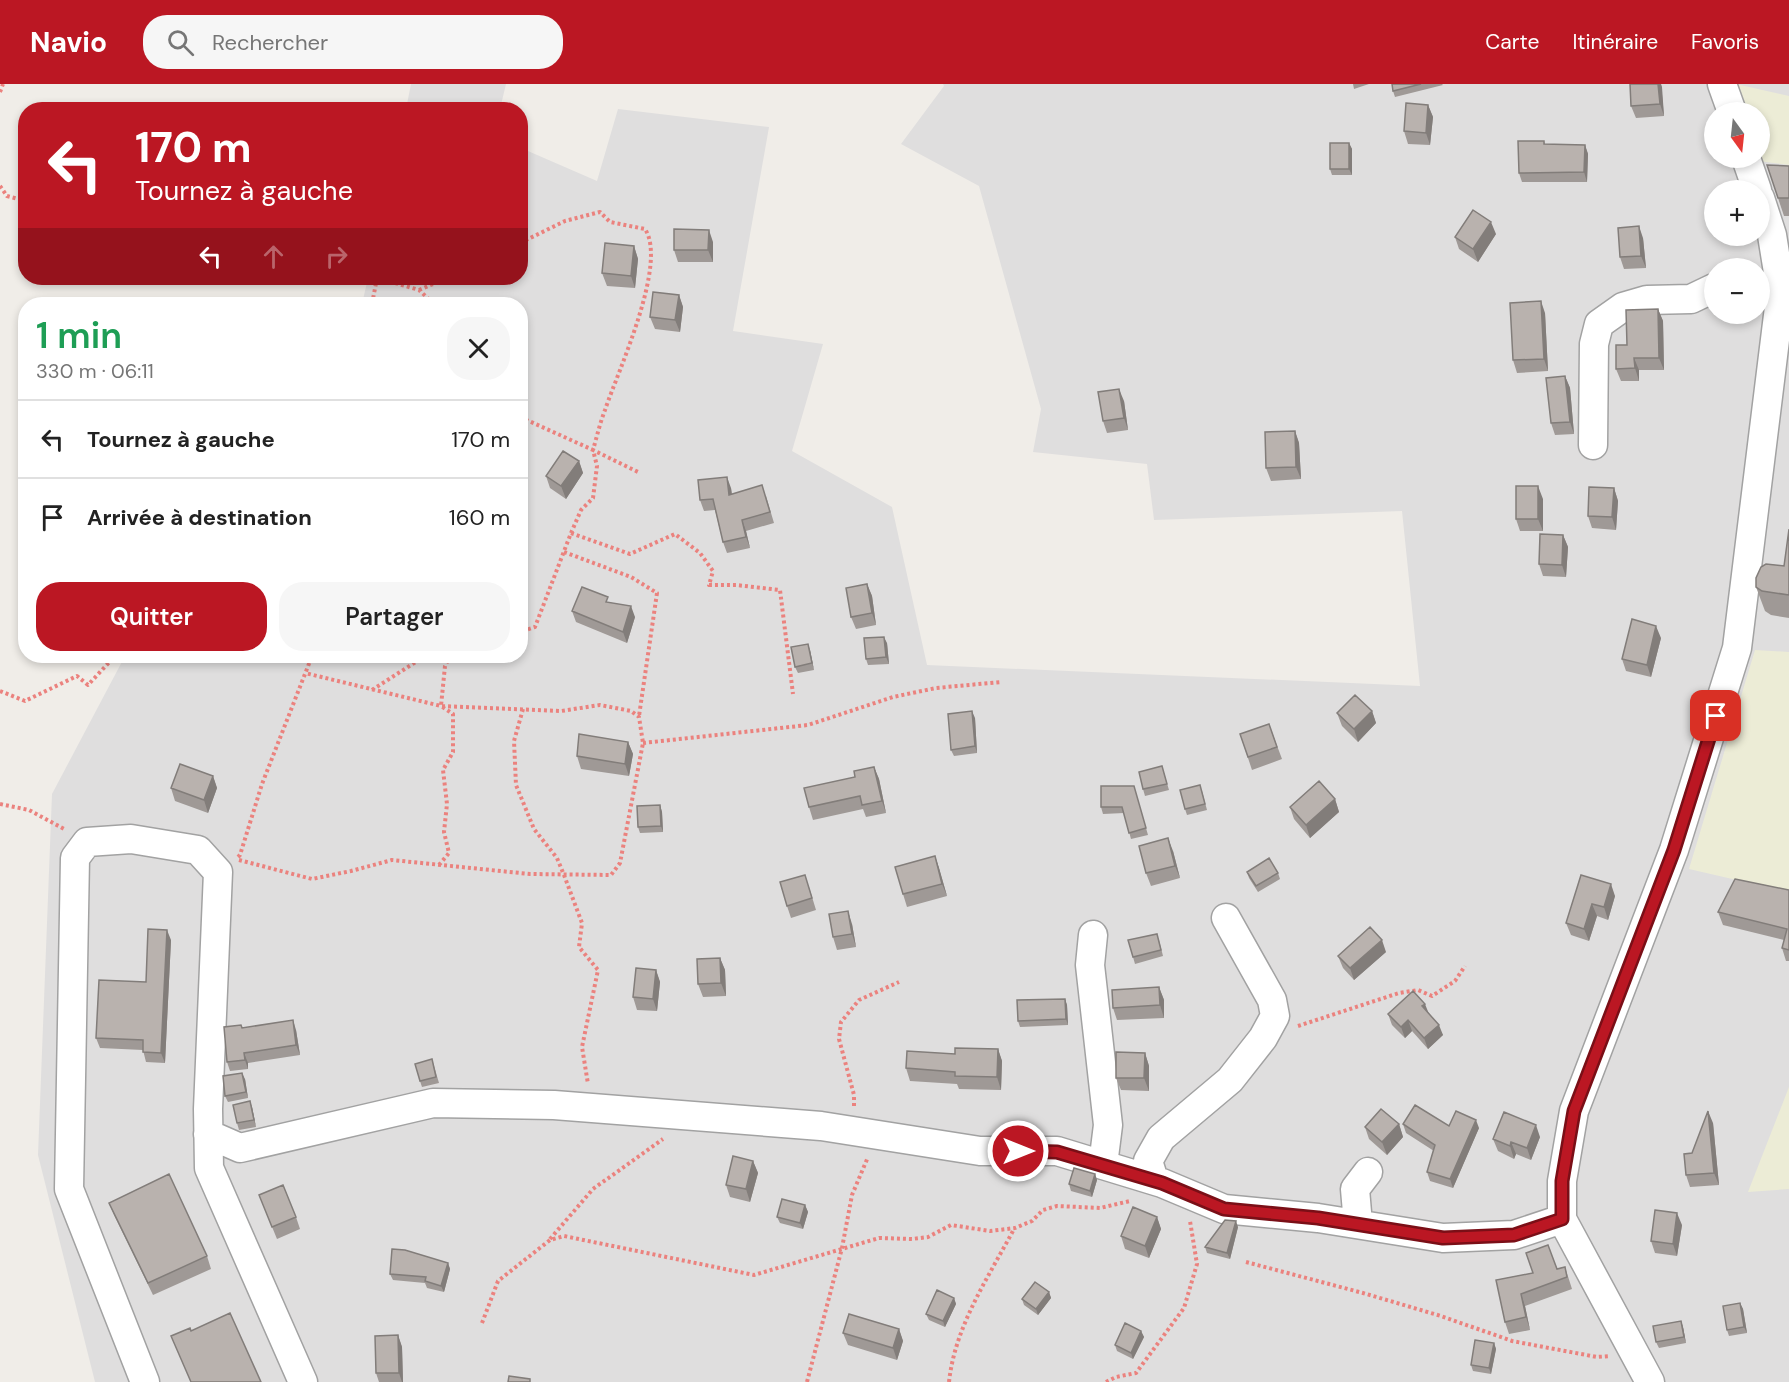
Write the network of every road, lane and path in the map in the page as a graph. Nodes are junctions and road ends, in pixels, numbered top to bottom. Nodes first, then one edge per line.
1 (3, 84) edge
2 (1722, 84) edge
3 (0, 92) edge
4 (1728, 102) edge
5 (0, 186) edge
6 (18, 199) edge
7 (1770, 229) edge
8 (528, 239) edge
9 (1770, 261) edge
10 (1770, 275) edge
11 (402, 285) edge
12 (431, 285) edge
13 (419, 290) junction
14 (1704, 292) edge
15 (426, 297) edge
16 (528, 422) edge
17 (1593, 445) dead end
18 (593, 450) junction
19 (638, 472) dead end
20 (571, 533) junction
21 (564, 552) junction
22 (528, 629) edge
23 (108, 663) edge
24 (309, 663) edge
25 (414, 663) edge
26 (446, 663) edge
27 (305, 673) junction
28 (1001, 682) dead end
29 (371, 690) junction
30 (0, 691) edge
31 (793, 694) dead end
32 (441, 706) junction
33 (523, 710) junction
34 (639, 717) junction
35 (643, 743) junction
36 (0, 804) edge
37 (87, 842) junction
38 (439, 865) junction
39 (564, 874) junction
40 (1226, 918) dead end
41 (1093, 935) dead end
42 (1465, 966) dead end
43 (899, 982) dead end
44 (1267, 1030) junction
45 (602, 1109) junction
46 (692, 1116) junction
47 (854, 1131) junction
48 (208, 1134) junction
49 (1103, 1165) junction
50 (1368, 1172) dead end
51 (1169, 1186) junction
52 (1562, 1219) junction
53 (1358, 1224) junction
54 (1015, 1228) junction
55 (550, 1240) junction
56 (842, 1248) junction
57 (1246, 1262) dead end
58 (482, 1323) dead end
59 (1635, 1355) junction
60 (145, 1382) edge
61 (303, 1382) edge
62 (807, 1382) edge
63 (949, 1382) edge
64 (1106, 1382) edge
65 (1650, 1382) edge

1 - 3 path
2 - 4 street
5 - 6 path
7 - 9 street
8 - 18 path
10 - 52 street
11 - 13 path
12 - 13 path
13 - 15 path
14 - 17 street
16 - 18 path
18 - 19 path
18 - 20 path
20 - 21 path
20 - 31 path
21 - 22 path
21 - 34 path
23 - 30 path
24 - 27 path
25 - 29 path
26 - 32 path
27 - 29 path
27 - 38 path
28 - 35 path
29 - 32 path
32 - 33 path
32 - 38 path
33 - 34 path
33 - 39 path
34 - 35 path
35 - 39 path
36 - 37 path
37 - 48 street
37 - 60 street
38 - 39 path
39 - 45 path
40 - 44 street
41 - 49 street
42 - 44 path
43 - 47 path
44 - 51 street
45 - 46 street
45 - 48 street
46 - 47 street
46 - 55 path
47 - 49 street
47 - 56 path
48 - 61 street
49 - 51 street
50 - 53 street
51 - 53 street
51 - 54 path
51 - 64 path
52 - 53 street
52 - 59 street
54 - 56 path
54 - 63 path
55 - 56 path
55 - 58 path
56 - 62 path
57 - 59 path
59 - 65 street

